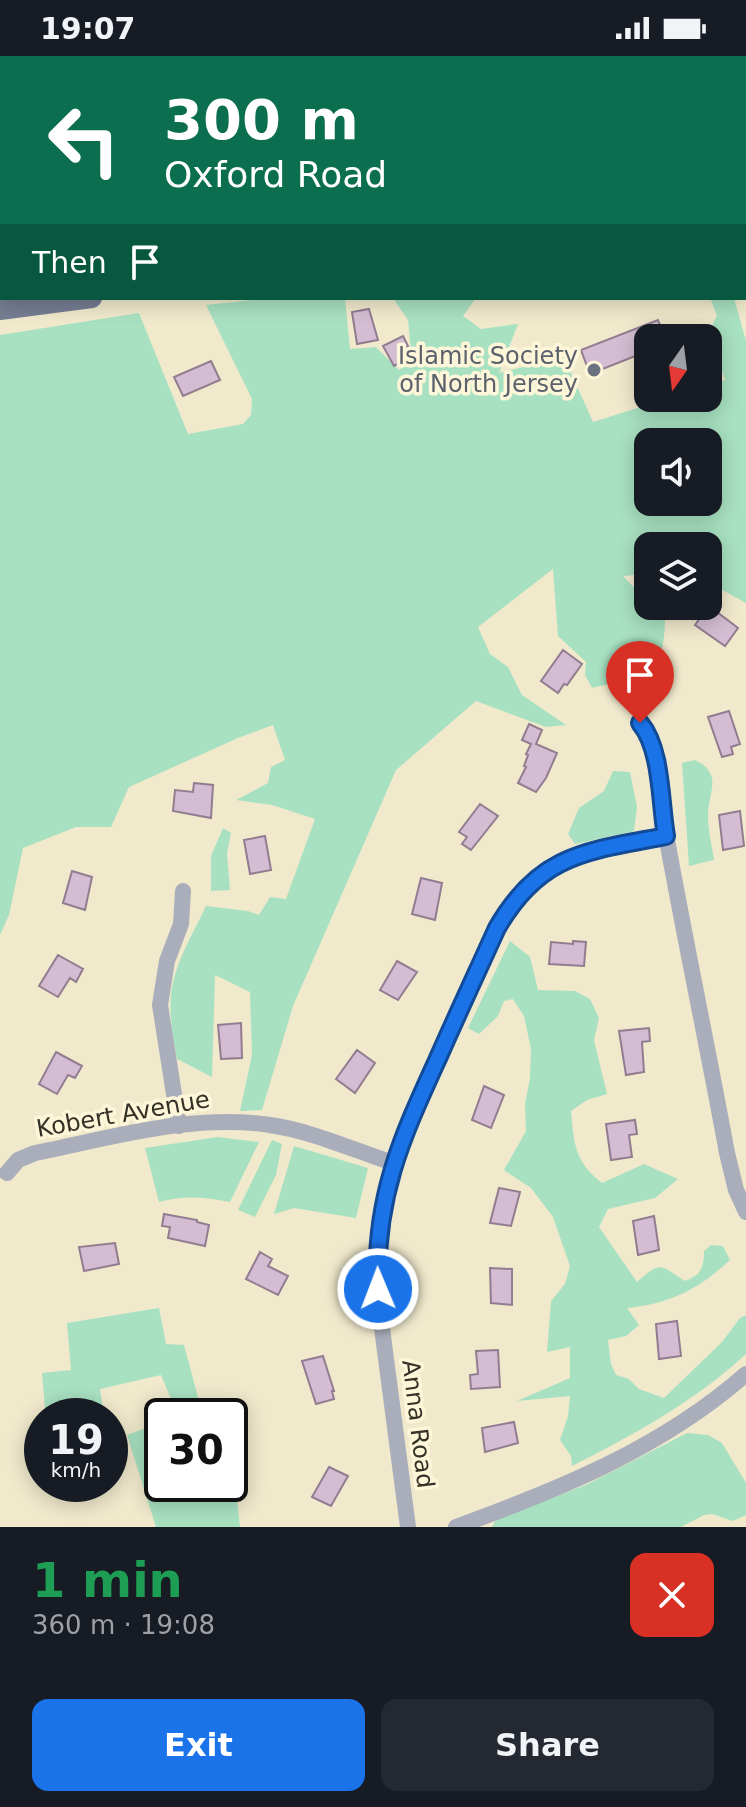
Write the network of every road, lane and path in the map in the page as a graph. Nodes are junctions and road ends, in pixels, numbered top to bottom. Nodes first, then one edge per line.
1 (77, 300) edge
2 (0, 310) edge
3 (640, 723) dead end
4 (666, 836) junction
5 (183, 891) dead end
6 (179, 1126) junction
7 (393, 1163) junction
8 (7, 1173) dead end
9 (746, 1212) edge
10 (746, 1374) edge
11 (408, 1527) edge
12 (456, 1527) edge

1 - 2 main road
3 - 4 street
4 - 7 street, Anna Road
4 - 9 street
5 - 6 street
6 - 7 street, Kobert Avenue
6 - 8 street, Kobert Avenue
7 - 11 street, Anna Road
10 - 12 street

